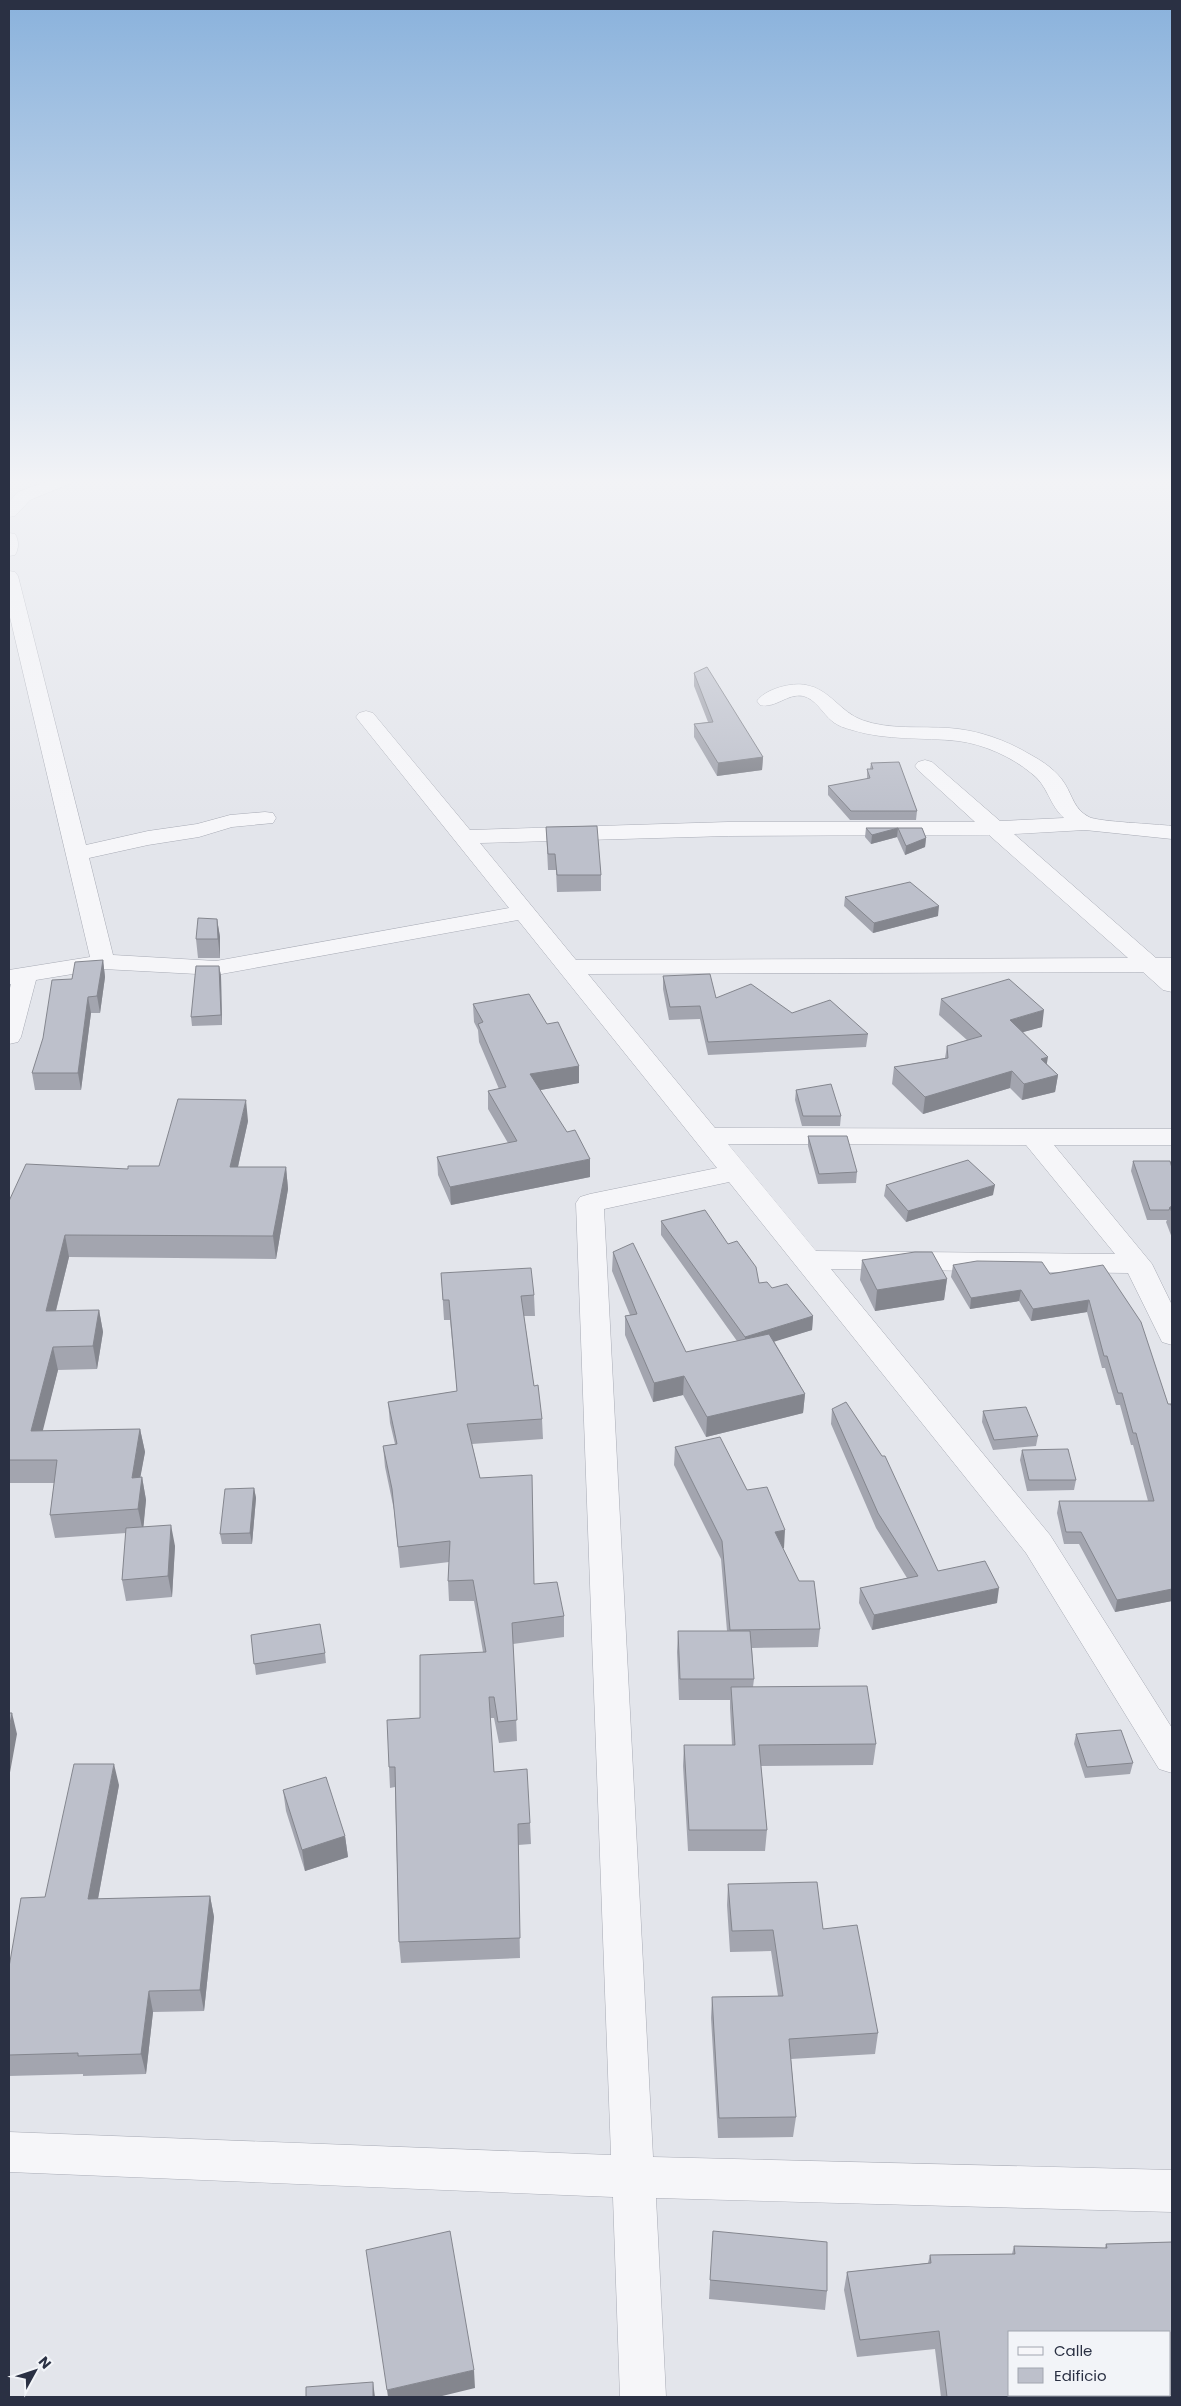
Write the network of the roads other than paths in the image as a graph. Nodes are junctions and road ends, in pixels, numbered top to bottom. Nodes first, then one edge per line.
1 (13, 591) edge
2 (767, 701) dead end
3 (366, 717) dead end
4 (925, 766) dead end
5 (265, 818) dead end
6 (1086, 824) junction
7 (995, 828) junction
8 (1172, 832) edge
9 (463, 837) junction
10 (76, 854) junction
11 (524, 912) junction
12 (103, 962) junction
13 (1161, 965) edge
14 (569, 967) junction
15 (17, 976) edge
16 (1172, 985) edge
17 (9, 1037) edge
18 (707, 1136) junction
19 (1033, 1136) junction
20 (1172, 1137) edge
21 (736, 1172) junction
22 (808, 1260) junction
23 (1138, 1264) junction
24 (1172, 1334) edge
25 (1172, 1758) edge
26 (9, 2152) edge
27 (634, 2177) junction
28 (1172, 2191) edge
29 (642, 2397) edge

1 - 10 street
2 - 6 street
3 - 9 street
4 - 7 street
5 - 10 street
6 - 7 street
6 - 8 street
7 - 9 street
7 - 13 street
9 - 11 street
10 - 12 street
11 - 12 street
11 - 14 street
12 - 15 street
13 - 14 street
13 - 16 street
14 - 18 street
15 - 17 street
18 - 19 street
18 - 21 street
19 - 20 street
19 - 23 street
21 - 22 street
21 - 27 street
22 - 23 street
22 - 25 street
23 - 24 street
26 - 27 street
27 - 28 street
27 - 29 street

